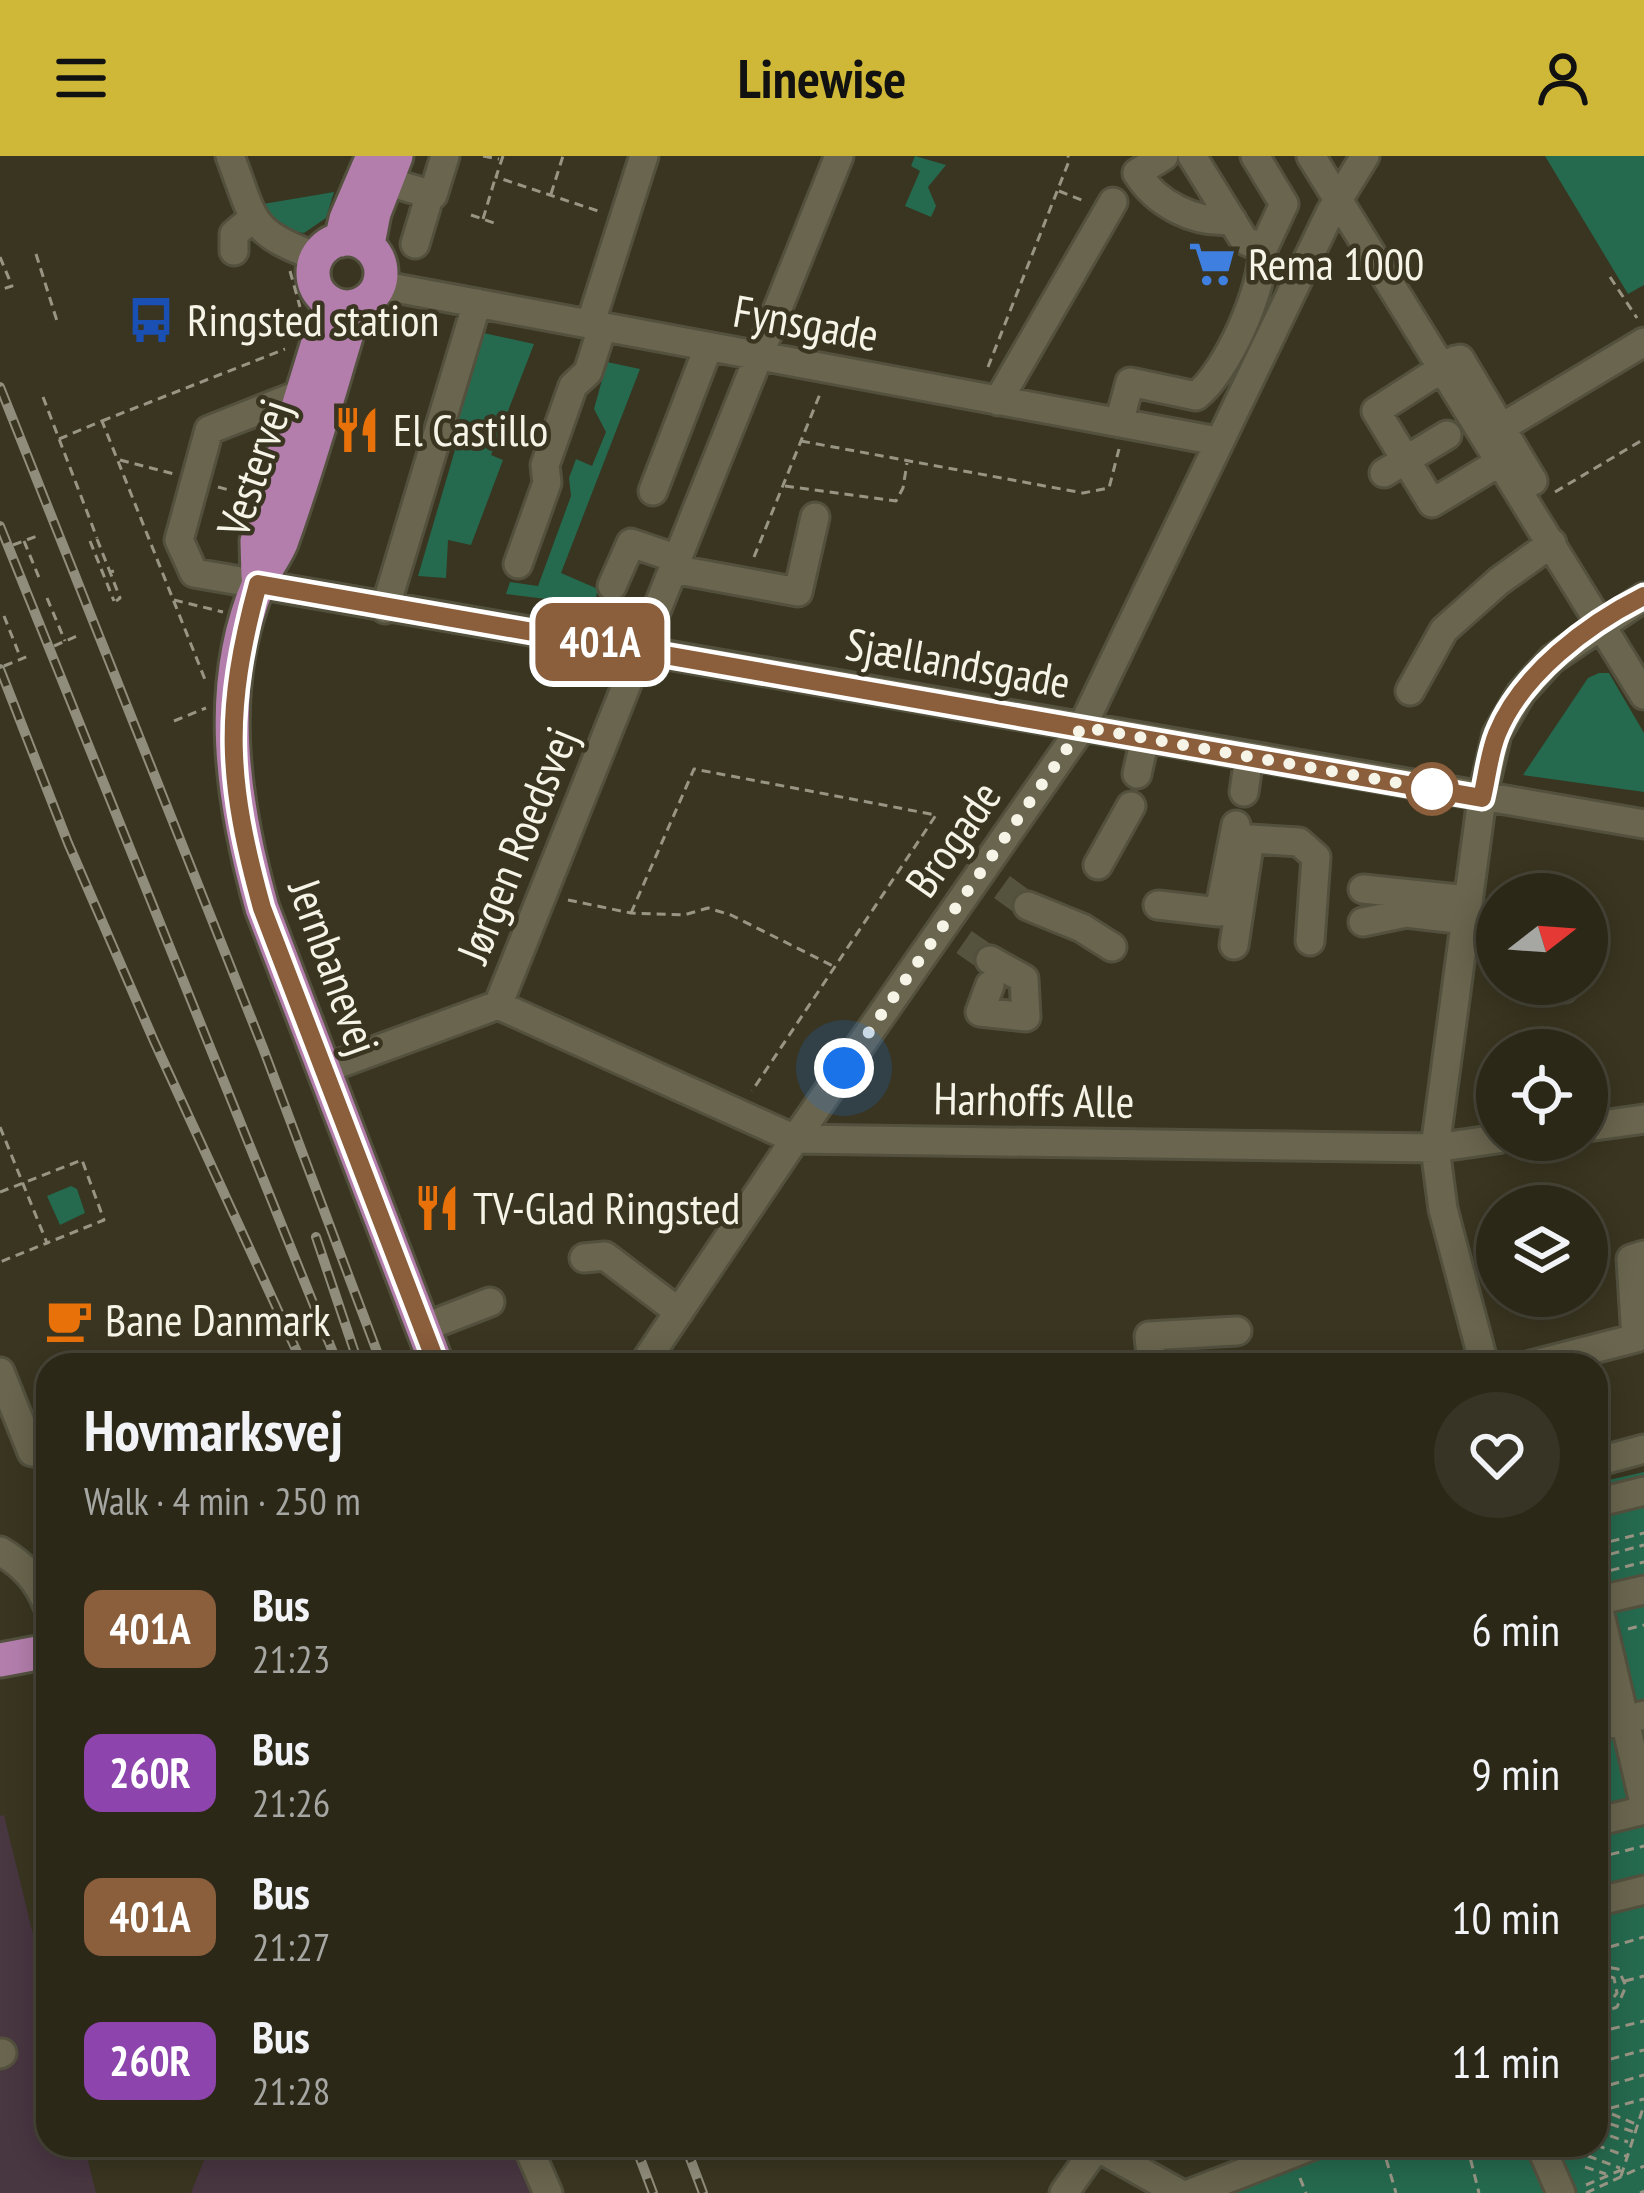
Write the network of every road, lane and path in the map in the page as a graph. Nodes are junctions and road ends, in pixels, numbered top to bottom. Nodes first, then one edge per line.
1 (230, 156) edge
2 (445, 156) edge
3 (483, 156) edge
4 (563, 156) edge
5 (644, 156) edge
6 (839, 156) edge
7 (1068, 156) edge
8 (1164, 156) edge
9 (1192, 156) edge
10 (1255, 156) edge
11 (1311, 156) edge
12 (1331, 156) edge
13 (1365, 156) edge
14 (502, 158) edge
15 (385, 164) edge
16 (496, 177) junction
17 (1058, 190) junction
18 (1343, 191) junction
19 (430, 194) junction
20 (550, 197) junction
21 (1111, 206) joint
22 (471, 215) dead end
23 (253, 218) junction
24 (483, 219) junction
25 (624, 219) junction
26 (1232, 220) junction
27 (494, 223) dead end
28 (415, 244) dead end
29 (342, 247) junction
30 (1263, 249) junction
31 (234, 251) dead end
32 (36, 254) dead end
33 (0, 257) edge
34 (1610, 277) dead end
35 (0, 290) edge
36 (354, 298) junction
37 (477, 303) junction
38 (57, 321) dead end
39 (596, 327) junction
40 (1644, 330) edge
41 (1644, 342) edge
42 (708, 348) junction
43 (759, 357) junction
44 (1451, 363) junction
45 (830, 370) junction
46 (303, 393) junction
47 (43, 398) dead end
48 (987, 399) junction
49 (1122, 423) junction
50 (1447, 435) dead end
51 (58, 439) junction
52 (1644, 439) edge
53 (801, 441) junction
54 (1217, 441) junction
55 (1501, 444) junction
56 (908, 460) junction
57 (1395, 467) junction
58 (783, 485) junction
59 (653, 491) dead end
60 (1544, 499) junction
61 (815, 517) dead end
62 (37, 536) dead end
63 (97, 538) junction
64 (24, 541) junction
65 (1552, 544) junction
66 (14, 545) dead end
67 (518, 564) dead end
68 (675, 564) junction
69 (40, 580) dead end
70 (744, 582) junction
71 (258, 584) junction
72 (612, 586) dead end
73 (1644, 596) edge
74 (47, 598) dead end
75 (385, 609) junction
76 (4, 616) dead end
77 (1607, 619) junction
78 (77, 636) dead end
79 (65, 641) junction
80 (54, 646) dead end
81 (641, 650) junction
82 (32, 655) dead end
83 (21, 659) junction
84 (1644, 664) edge
85 (4, 666) dead end
86 (206, 684) dead end
87 (1410, 691) dead end
88 (1644, 695) edge
89 (215, 705) dead end
90 (174, 722) dead end
91 (1082, 727) junction
92 (1145, 738) junction
93 (1250, 757) junction
94 (1137, 774) dead end
95 (1244, 792) dead end
96 (1482, 798) junction
97 (1131, 806) dead end
98 (1644, 824) edge
99 (1240, 833) junction
100 (1098, 865) dead end
101 (1363, 889) dead end
102 (543, 894) junction
103 (1158, 905) dead end
104 (1028, 906) tunnel mouth
105 (631, 913) junction
106 (1466, 920) junction
107 (1363, 922) dead end
108 (1476, 927) edge
109 (1310, 941) dead end
110 (1234, 945) dead end
111 (1112, 947) dead end
112 (835, 967) junction
113 (498, 1005) junction
114 (322, 1070) junction
115 (737, 1113) junction
116 (1644, 1119) edge
117 (1608, 1124) edge
118 (0, 1127) edge
119 (795, 1139) junction
120 (1476, 1142) edge
121 (1435, 1148) junction
122 (23, 1183) junction
123 (0, 1192) edge
124 (47, 1243) junction
125 (1644, 1255) edge
126 (584, 1258) dead end
127 (0, 1262) edge
128 (490, 1302) dead end
129 (679, 1312) junction
130 (422, 1328) junction
131 (1237, 1331) dead end
132 (432, 1353) edge
133 (651, 1353) edge
134 (1151, 1353) edge
135 (1481, 1353) edge
136 (1578, 1353) edge
137 (0, 1372) edge
138 (1644, 1449) edge
139 (36, 1450) edge
140 (1608, 1459) edge
141 (1644, 1491) edge
142 (1608, 1500) edge
143 (1644, 1533) edge
144 (1608, 1542) edge
145 (1644, 1545) edge
146 (0, 1551) edge
147 (1608, 1555) edge
148 (1644, 1562) edge
149 (1608, 1571) edge
150 (36, 1581) edge
151 (1644, 1590) edge
152 (1608, 1598) edge
153 (1608, 1635) edge
154 (36, 1653) edge
155 (0, 1660) edge
156 (1635, 1717) edge
157 (1644, 1806) edge
158 (1608, 1818) edge
159 (1644, 1846) edge
160 (1608, 1855) edge
161 (1644, 1890) edge
162 (1608, 1899) edge
163 (1644, 1937) edge
164 (1608, 1948) edge
165 (1608, 1965) edge
166 (1608, 1974) edge
167 (1644, 1976) edge
168 (1625, 1981) junction
169 (1617, 1983) junction
170 (1608, 1985) edge
171 (1608, 2001) edge
172 (1608, 2010) edge
173 (1644, 2020) edge
174 (1608, 2024) edge
175 (1610, 2030) joint
176 (1644, 2050) edge
177 (1608, 2060) edge
178 (1644, 2075) edge
179 (1608, 2086) edge
180 (1644, 2104) edge
181 (1608, 2113) edge
182 (1612, 2114) dead end
183 (1608, 2121) edge
184 (1638, 2125) junction
185 (1635, 2133) junction
186 (1608, 2135) edge
187 (1632, 2143) junction
188 (1608, 2149) edge
189 (1628, 2156) junction
190 (532, 2157) edge
191 (1090, 2157) edge
192 (1117, 2157) edge
193 (1283, 2157) edge
194 (1386, 2157) edge
195 (1470, 2157) edge
196 (1546, 2157) edge
197 (1591, 2157) edge
198 (1644, 2166) edge
199 (1585, 2167) dead end
200 (1623, 2169) junction
201 (1609, 2175) junction
202 (1621, 2176) junction
203 (548, 2193) edge
204 (1064, 2193) edge
205 (1179, 2193) edge
206 (1191, 2193) edge
207 (1396, 2193) edge
208 (1479, 2193) edge
209 (1565, 2193) edge
210 (1586, 2193) edge

1 - 23 street
2 - 19 street
3 - 14 path
4 - 20 path
5 - 25 street
6 - 43 street, Jørgen Roedsvej
7 - 17 path
8 - 26 street
9 - 26 street
10 - 30 street
11 - 18 street
12 - 18 street
13 - 18 street, Brogade
14 - 16 path
15 - 19 street
15 - 29 main road
16 - 20 path
16 - 24 path
17 - 21 path
17 - 48 path
18 - 44 street
18 - 54 street, Brogade
19 - 28 street
20 - 25 path
21 - 48 street
22 - 24 path
23 - 29 street
23 - 31 street
24 - 27 path
25 - 39 street
26 - 30 street
29 - 36 main road
29 - 36 main road
30 - 49 street
32 - 38 path
33 - 35 path
34 - 40 path
36 - 37 street, Fynsgade
36 - 46 main road, Vestervej
36 - 71 main road, Vestervej
37 - 39 street, Fynsgade
37 - 75 street
39 - 42 street, Fynsgade
39 - 67 street
41 - 55 street
42 - 43 street, Fynsgade
42 - 59 street
43 - 45 street, Fynsgade
43 - 68 street, Jørgen Roedsvej
44 - 55 street
44 - 57 street
45 - 48 street, Fynsgade
45 - 53 path
46 - 71 main road, Vestervej
46 - 71 street, Sjællandsgade
47 - 51 path
48 - 49 street, Fynsgade
49 - 54 street, Fynsgade
49 - 56 path
50 - 57 street
51 - 63 path
51 - 86 path
52 - 60 path
53 - 56 path
53 - 58 path
54 - 91 street, Brogade
55 - 57 street
55 - 60 street
55 - 65 street
56 - 58 path
58 - 70 path
60 - 77 street
61 - 70 street
62 - 64 path
63 - 63 path
64 - 66 path
64 - 69 path
65 - 77 street
65 - 87 street
68 - 70 street
68 - 72 street
68 - 81 street, Jørgen Roedsvej
71 - 75 street, Sjællandsgade
71 - 114 main road, Jernbanevej
73 - 77 street
74 - 79 path
75 - 81 street, Sjællandsgade
76 - 83 path
77 - 84 street
77 - 88 street
77 - 96 street
78 - 79 path
79 - 80 path
81 - 91 street, Sjællandsgade
81 - 102 street, Jørgen Roedsvej
82 - 83 path
83 - 85 path
89 - 90 path
91 - 92 street, Sjællandsgade
91 - 119 street, Brogade
92 - 93 street, Sjællandsgade
92 - 94 street
93 - 95 street
93 - 96 street, Sjællandsgade
96 - 98 street, Sjællandsgade
96 - 106 street
97 - 100 street
99 - 103 street
99 - 109 street
99 - 110 street
101 - 106 street
102 - 105 path
102 - 113 street, Jørgen Roedsvej
104 - 111 street
105 - 112 path
105 - 112 path
106 - 107 street
106 - 108 street
106 - 121 street
112 - 115 path
113 - 114 street
113 - 115 street, Harhoffs Alle
114 - 130 main road, Jernbanevej
115 - 119 street, Harhoffs Alle
116 - 117 street
118 - 122 path
119 - 121 street, Harhoffs Alle
119 - 129 street, Brogade
120 - 121 street, Harhoffs Alle
121 - 135 street
122 - 123 path
122 - 124 path
122 - 124 path
124 - 127 path
125 - 136 street
126 - 129 street
128 - 130 street
129 - 133 street, Brogade
130 - 132 main road, Jernbanevej
131 - 134 street
137 - 139 street
138 - 140 street
141 - 142 street
143 - 144 path
145 - 147 path
146 - 150 street
148 - 149 path
151 - 152 street
153 - 156 street
154 - 155 main road
156 - 157 street
157 - 158 street
159 - 160 path
161 - 162 street
163 - 164 path
165 - 168 path
166 - 169 path
167 - 168 path
168 - 169 path
168 - 172 path
169 - 170 path
169 - 171 path
173 - 175 path
174 - 175 path
176 - 177 path
178 - 179 path
180 - 181 path
180 - 184 path
182 - 184 path
183 - 185 path
184 - 185 path
185 - 187 path
186 - 187 path
187 - 189 path
188 - 189 path
189 - 200 path
190 - 203 street
191 - 204 street
192 - 205 street
193 - 206 street
194 - 207 path
195 - 208 path
196 - 209 street
197 - 200 path
198 - 202 path
199 - 201 path
200 - 201 path
200 - 202 path
201 - 209 path
202 - 210 path

